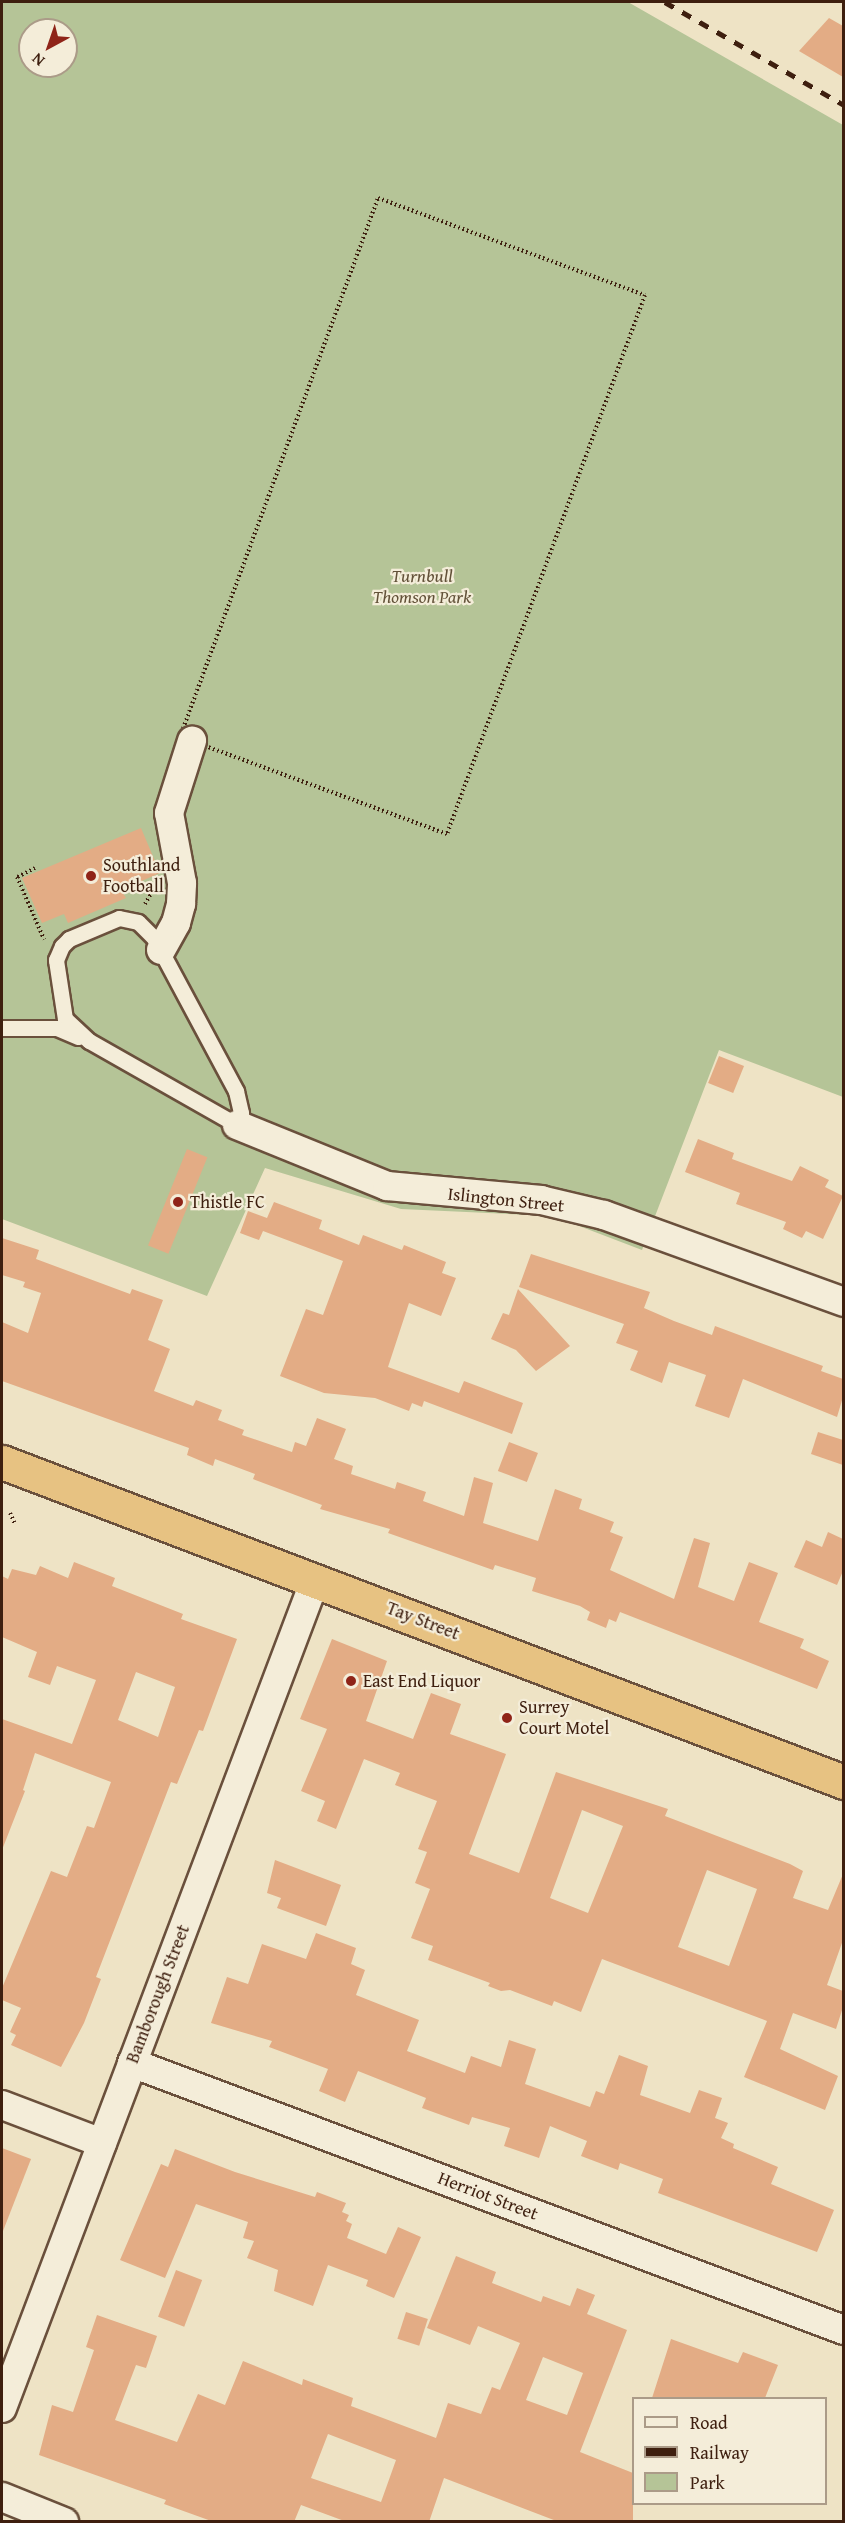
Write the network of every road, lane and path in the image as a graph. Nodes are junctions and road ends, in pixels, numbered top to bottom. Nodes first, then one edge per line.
1 (192, 741) junction
2 (34, 868) dead end
3 (160, 950) junction
4 (56, 960) junction
5 (2, 1028) edge
6 (89, 1041) junction
7 (237, 1125) junction
8 (843, 1302) edge
9 (2, 1462) edge
10 (10, 1513) dead end
11 (15, 1524) dead end
12 (315, 1580) junction
13 (843, 1782) edge
14 (132, 2063) junction
15 (2, 2106) edge
16 (102, 2144) junction
17 (843, 2330) edge
18 (2, 2408) edge
19 (2, 2498) edge
20 (64, 2522) edge

1 - 1 path
1 - 3 street
2 - 4 path
3 - 4 lane
3 - 7 lane
4 - 6 lane, Islington Street
5 - 6 lane
6 - 7 lane, Islington Street
7 - 8 street, Islington Street
9 - 12 highway, Tay Street
10 - 11 path
12 - 13 highway, Tay Street
12 - 14 street, Bamborough Street
14 - 16 street, Bamborough Street
14 - 17 street, Herriot Street
15 - 16 street
16 - 18 street, Bamborough Street
19 - 20 street

